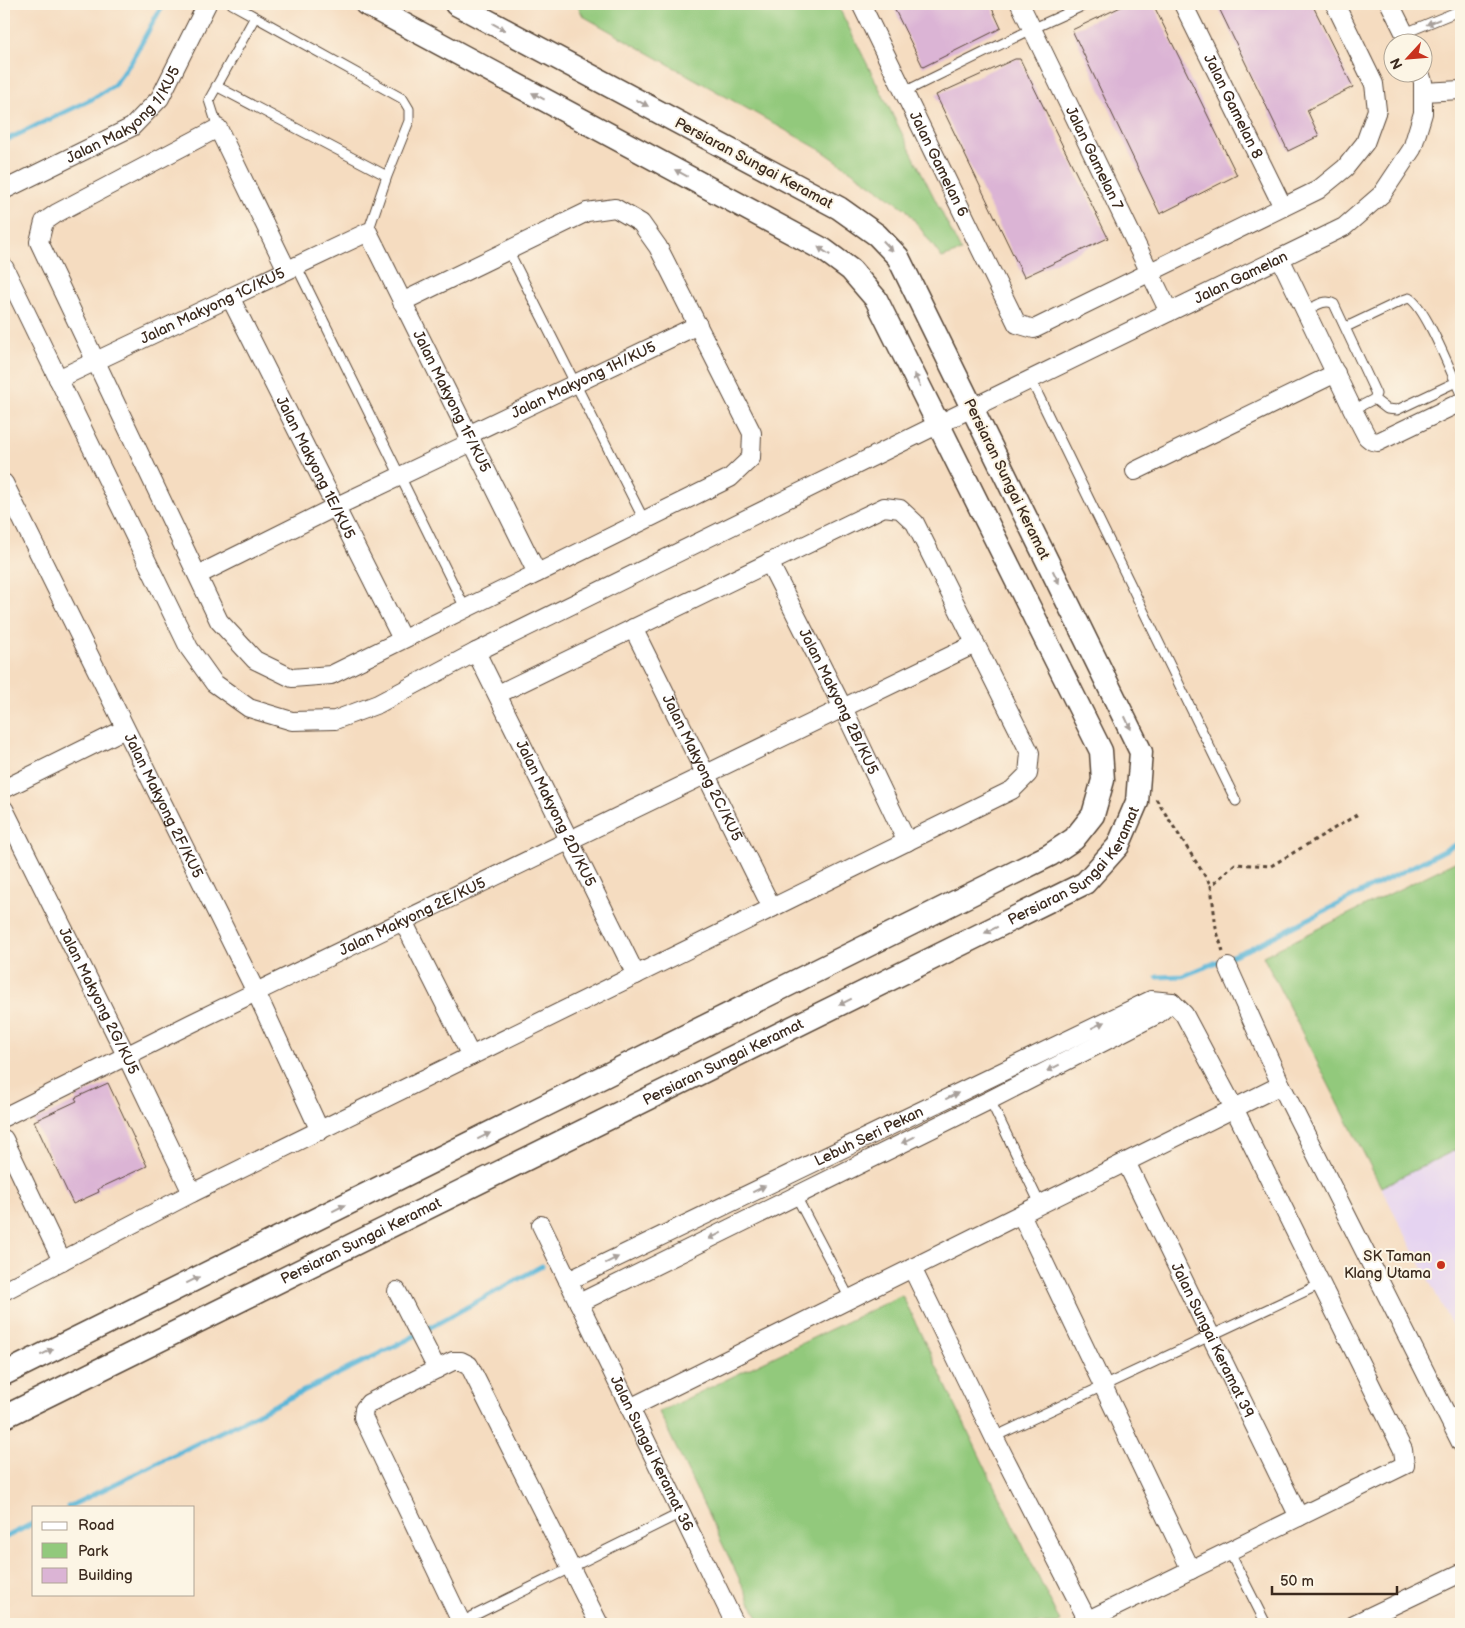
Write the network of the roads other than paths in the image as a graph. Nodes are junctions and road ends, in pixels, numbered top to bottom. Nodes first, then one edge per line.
1 (207, 4) edge
2 (232, 4) edge
3 (366, 4) edge
4 (456, 4) edge
5 (861, 4) edge
6 (1020, 4) edge
7 (1087, 4) edge
8 (1183, 4) edge
9 (1335, 4) edge
10 (1394, 5) edge
11 (1461, 10) edge
12 (255, 17) junction
13 (1032, 29) junction
14 (1405, 32) edge
15 (1419, 32) edge
16 (1423, 82) edge
17 (216, 86) junction
18 (1461, 90) edge
19 (904, 92) junction
20 (1423, 92) junction
21 (218, 128) junction
22 (387, 176) junction
23 (4, 190) edge
24 (1284, 207) junction
25 (368, 232) junction
26 (508, 250) junction
27 (1280, 258) junction
28 (4, 266) edge
29 (292, 268) junction
30 (1150, 272) junction
31 (230, 297) junction
32 (402, 302) junction
33 (1306, 311) junction
34 (1169, 312) junction
35 (698, 325) junction
36 (1346, 327) junction
37 (95, 361) junction
38 (1336, 374) junction
39 (58, 379) junction
40 (1031, 380) junction
41 (1456, 382) junction
42 (576, 383) junction
43 (1374, 399) junction
44 (1460, 403) edge
45 (973, 408) junction
46 (1353, 410) junction
47 (1401, 419) junction
48 (939, 424) junction
49 (470, 438) junction
50 (1135, 471) dead end
51 (399, 476) junction
52 (4, 483) edge
53 (336, 507) junction
54 (9, 509) edge
55 (644, 520) junction
56 (769, 562) junction
57 (537, 573) junction
58 (198, 575) junction
59 (465, 608) junction
60 (633, 628) junction
61 (402, 639) junction
62 (975, 644) junction
63 (476, 652) junction
64 (498, 694) junction
65 (843, 708) junction
66 (125, 729) junction
67 (706, 774) junction
68 (4, 789) edge
69 (1236, 801) dead end
70 (4, 809) edge
71 (569, 840) junction
72 (907, 842) junction
73 (772, 908) junction
74 (402, 921) junction
75 (1225, 960) road end
76 (636, 975) junction
77 (256, 992) junction
78 (1172, 1002) junction
79 (126, 1055) junction
80 (471, 1056) junction
81 (1281, 1085) junction
82 (990, 1100) junction
83 (1234, 1108) junction
84 (4, 1117) edge
85 (320, 1130) junction
86 (4, 1139) edge
87 (1126, 1162) junction
88 (192, 1193) junction
89 (796, 1196) junction
90 (1040, 1204) junction
91 (1021, 1214) junction
92 (541, 1225) dead end
93 (62, 1261) junction
94 (912, 1268) junction
95 (568, 1281) junction
96 (1321, 1284) junction
97 (4, 1290) edge
98 (397, 1291) dead end
99 (850, 1299) junction
100 (579, 1303) junction
101 (1211, 1335) junction
102 (436, 1369) junction
103 (4, 1374) edge
104 (1103, 1386) junction
105 (630, 1408) junction
106 (4, 1417) edge
107 (994, 1438) junction
108 (1461, 1442) edge
109 (681, 1513) junction
110 (1299, 1517) junction
111 (1229, 1551) junction
112 (570, 1568) junction
113 (1191, 1570) junction
114 (1461, 1573) edge
115 (1084, 1622) edge
116 (461, 1623) edge
117 (598, 1624) edge
118 (735, 1624) edge
119 (1266, 1624) edge
120 (1354, 1624) edge

1 - 23 street, Jalan Makyong 1/KU5
2 - 12 lane
48 -> 3 street, Persiaran Sungai Keramat
4 -> 45 street, Persiaran Sungai Keramat
5 - 19 street, Jalan Gamelan 6
6 - 13 street, Jalan Gamelan 7
7 - 13 lane
8 - 24 street, Jalan Gamelan 8
9 - 24 street
10 - 14 street
11 -> 15 lane
12 - 17 lane
12 - 22 lane
13 - 19 lane
13 - 30 street, Jalan Gamelan 7
16 - 20 street, Jalan Gamelan
17 - 21 lane
17 - 22 lane
18 - 20 street
19 - 30 street, Jalan Gamelan 6
20 - 27 street, Jalan Gamelan
21 - 29 street
21 - 37 street
22 - 25 lane
24 - 30 street
25 - 29 street, Jalan Makyong 1C/KU5
25 - 32 street, Jalan Makyong 1F/KU5
26 - 32 street
26 - 35 street
26 - 42 lane
27 - 33 street
27 - 34 street, Jalan Gamelan
28 - 39 street, Jalan Gamelan
29 - 31 street, Jalan Makyong 1C/KU5
29 - 51 lane
30 - 34 street, Jalan Gamelan 7
31 - 37 street, Jalan Makyong 1C/KU5
31 - 53 street, Jalan Makyong 1E/KU5
32 - 49 street, Jalan Makyong 1F/KU5
33 - 36 lane
33 - 38 street
34 - 40 street, Jalan Gamelan
35 - 42 street, Jalan Makyong 1H/KU5
35 - 55 street
36 - 41 lane
36 - 43 lane
37 - 39 street, Jalan Makyong 1C/KU5
37 - 58 street
38 - 46 street
38 - 50 street
39 - 63 street, Jalan Gamelan
40 - 45 street, Jalan Gamelan
40 - 69 lane
41 - 44 lane
41 - 47 lane
42 - 49 street, Jalan Makyong 1H/KU5
42 - 55 lane
43 - 46 lane
43 - 47 lane
44 - 47 street
45 - 48 street, Jalan Gamelan
45 -> 106 street, Persiaran Sungai Keramat
46 - 47 street
48 - 63 street, Jalan Gamelan
103 -> 48 street, Persiaran Sungai Keramat
49 - 51 street, Jalan Makyong 1H/KU5
49 - 57 street, Jalan Makyong 1F/KU5
51 - 53 street, Jalan Makyong 1H/KU5
51 - 59 lane
52 - 54 street, Jalan Makyong 2F/KU5
53 - 58 street, Jalan Makyong 1H/KU5
53 - 61 street, Jalan Makyong 1E/KU5
54 - 66 street, Jalan Makyong 2F/KU5
55 - 57 street
56 - 60 street
56 - 62 street
56 - 65 street, Jalan Makyong 2B/KU5
57 - 59 street
58 - 61 street
59 - 61 street
60 - 64 street
60 - 67 street, Jalan Makyong 2C/KU5
62 - 65 street, Jalan Makyong 2E/KU5
62 - 72 street
63 - 64 street, Jalan Makyong 2D/KU5
64 - 71 street, Jalan Makyong 2D/KU5
65 - 67 street, Jalan Makyong 2E/KU5
65 - 72 street, Jalan Makyong 2B/KU5
66 - 68 street
66 - 77 street, Jalan Makyong 2F/KU5
67 - 71 street, Jalan Makyong 2E/KU5
67 - 73 street, Jalan Makyong 2C/KU5
70 - 79 street, Jalan Makyong 2G/KU5
71 - 74 street, Jalan Makyong 2E/KU5
71 - 76 street, Jalan Makyong 2D/KU5
72 - 73 street
73 - 76 street
74 - 77 street, Jalan Makyong 2E/KU5
74 - 80 street
75 - 81 street
76 - 80 street
77 - 79 street, Jalan Makyong 2E/KU5
77 - 85 street, Jalan Makyong 2F/KU5
78 -> 82 street
78 - 83 street
95 -> 78 street, Lebuh Seri Pekan
79 - 84 street, Jalan Makyong 2E/KU5
79 - 88 street, Jalan Makyong 2G/KU5
80 - 85 street
81 - 83 street
81 - 108 street
82 -> 89 street
82 - 90 lane
83 - 87 street
83 - 96 street
85 - 88 street
86 - 93 street
87 - 90 street
87 - 101 street, Jalan Sungai Keramat 39
88 - 93 street
89 - 99 lane
89 -> 100 street
90 - 91 street
91 - 94 street
91 - 104 street
92 - 95 street, Jalan Sungai Keramat 36
93 - 97 street
94 - 99 street
94 - 107 street
95 - 100 street, Jalan Sungai Keramat 36
96 - 101 lane
96 - 110 street
98 - 102 street
99 - 105 street
100 - 105 street, Jalan Sungai Keramat 36
101 - 104 lane
101 - 110 street, Jalan Sungai Keramat 39
102 - 112 street
102 - 116 street
104 - 107 lane
104 - 113 street
105 - 109 street, Jalan Sungai Keramat 36
107 - 115 street
109 - 112 lane
109 - 118 street, Jalan Sungai Keramat 36
110 - 111 street
111 - 113 street
111 - 119 lane
112 - 116 lane
112 - 117 street
113 - 115 street
114 - 120 street

